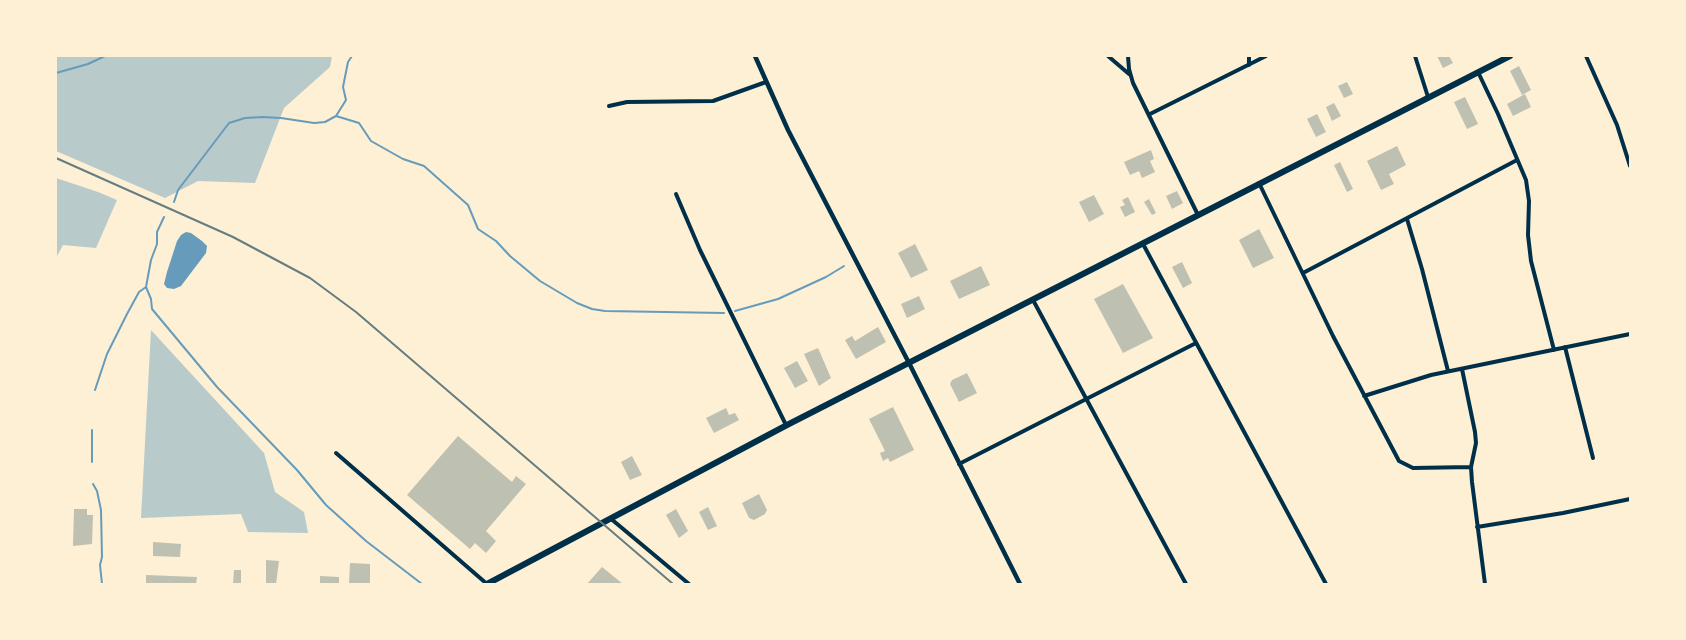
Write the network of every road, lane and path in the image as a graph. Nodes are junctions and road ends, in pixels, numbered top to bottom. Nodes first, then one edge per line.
1 (755, 56) edge
2 (1108, 56) edge
3 (1128, 56) edge
4 (1249, 56) edge
5 (1266, 56) edge
6 (1415, 56) edge
7 (1510, 56) edge
8 (1586, 56) edge
9 (1249, 65) junction
10 (1478, 72) junction
11 (1130, 75) junction
12 (766, 82) junction
13 (1428, 97) junction
14 (609, 106) dead end
15 (1150, 114) junction
16 (1518, 160) junction
17 (1630, 166) edge
18 (1259, 182) junction
19 (676, 194) dead end
20 (1198, 214) junction
21 (1407, 219) junction
22 (1143, 243) junction
23 (1303, 273) junction
24 (1032, 300) junction
25 (1630, 334) edge
26 (1196, 343) junction
27 (1565, 347) junction
28 (1554, 350) junction
29 (909, 363) junction
30 (1462, 369) junction
31 (1448, 372) junction
32 (1364, 396) junction
33 (1086, 397) junction
34 (787, 425) junction
35 (336, 453) dead end
36 (1593, 458) dead end
37 (959, 464) junction
38 (1471, 467) junction
39 (1630, 499) edge
40 (610, 518) junction
41 (1477, 527) junction
42 (487, 584) edge
43 (689, 585) edge
44 (1020, 585) edge
45 (1186, 585) edge
46 (1326, 585) edge
47 (1485, 585) edge

1 - 12 street
2 - 11 street
3 - 11 street
4 - 9 street
5 - 9 street
6 - 13 street
7 - 10 main road
8 - 17 street
9 - 15 street
10 - 13 main road
10 - 16 street
11 - 15 street
12 - 14 street
12 - 29 street
13 - 18 main road
15 - 20 street
16 - 21 street
16 - 28 street
18 - 20 main road
18 - 23 street
19 - 34 street
20 - 22 main road
21 - 23 street
21 - 31 street
22 - 24 main road
22 - 26 street
23 - 32 street
24 - 29 main road
24 - 33 street
25 - 27 street
26 - 33 street
26 - 46 street
27 - 28 street
27 - 36 street
28 - 30 street
29 - 34 main road
29 - 37 street
30 - 31 street
30 - 38 street
31 - 32 street
32 - 38 street
33 - 37 street
33 - 45 street
34 - 40 main road
35 - 42 street
37 - 44 street
38 - 41 street
39 - 41 street
40 - 42 main road
40 - 43 street
41 - 47 street

